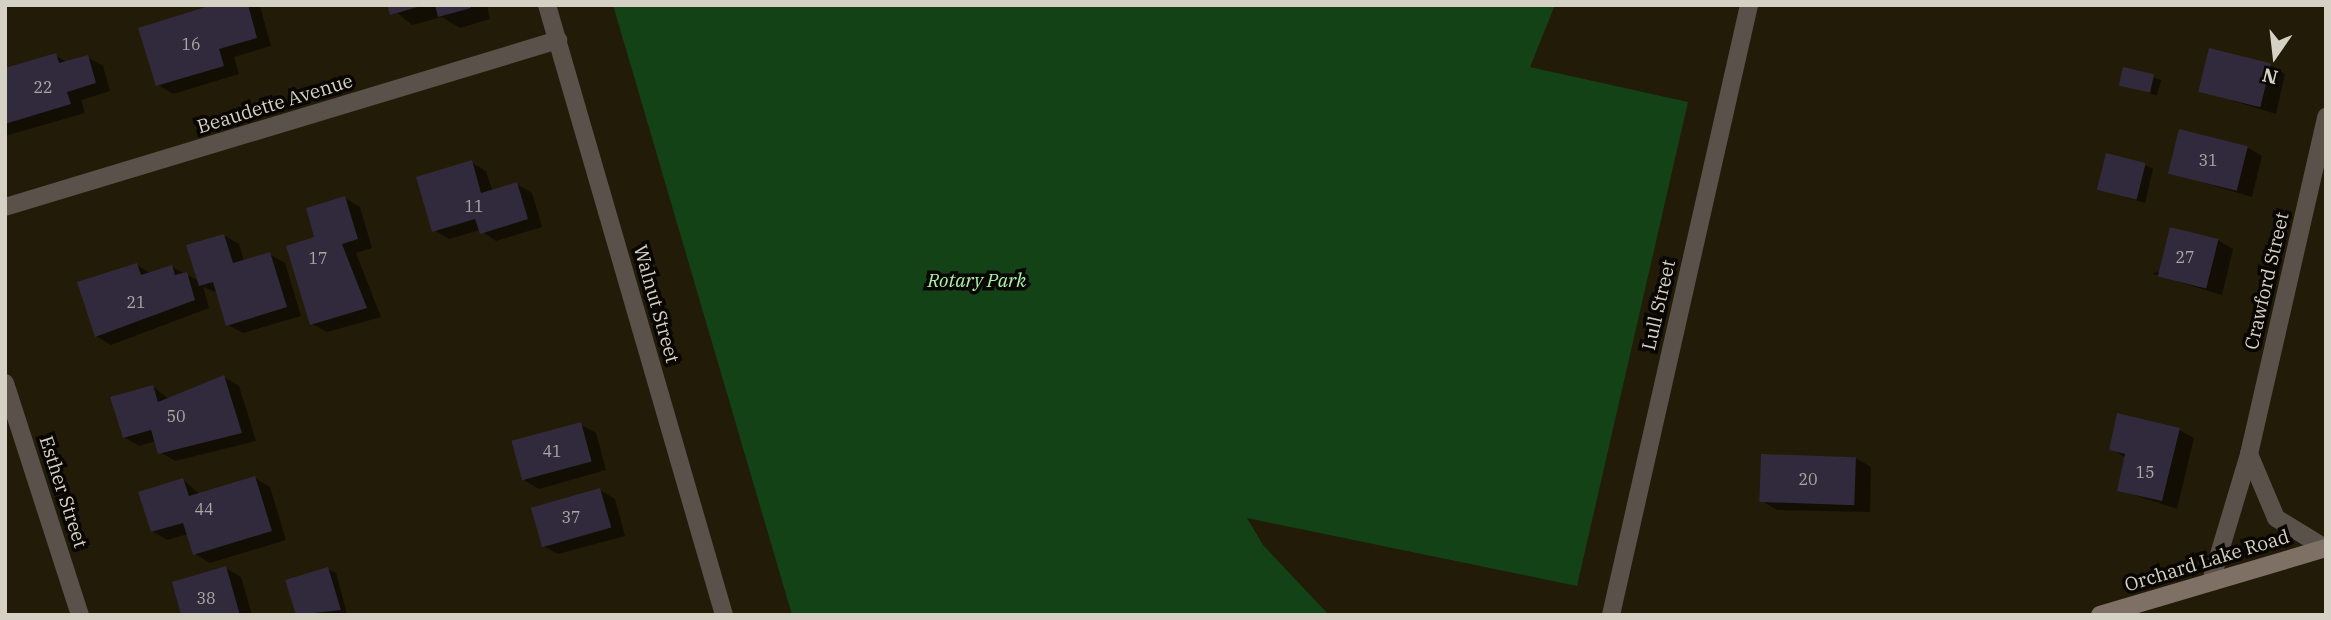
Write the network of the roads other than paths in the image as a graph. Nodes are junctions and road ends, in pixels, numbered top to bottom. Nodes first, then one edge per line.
1 (547, 5) edge
2 (1749, 5) edge
3 (558, 40) junction
4 (2326, 117) edge
5 (5, 207) edge
6 (5, 383) edge
7 (2249, 454) junction
8 (2326, 548) edge
9 (2211, 581) junction
10 (80, 615) edge
11 (724, 615) edge
12 (1611, 615) edge
13 (2100, 615) edge

1 - 3 street, Walnut Street
2 - 12 street, Lull Street
3 - 5 street, Beaudette Avenue
3 - 11 street, Walnut Street
4 - 7 street, Crawford Street
6 - 10 street, Esther Street
7 - 8 street
7 - 9 street, Crawford Street
8 - 9 main road, Orchard Lake Road
9 - 13 main road, Orchard Lake Road

